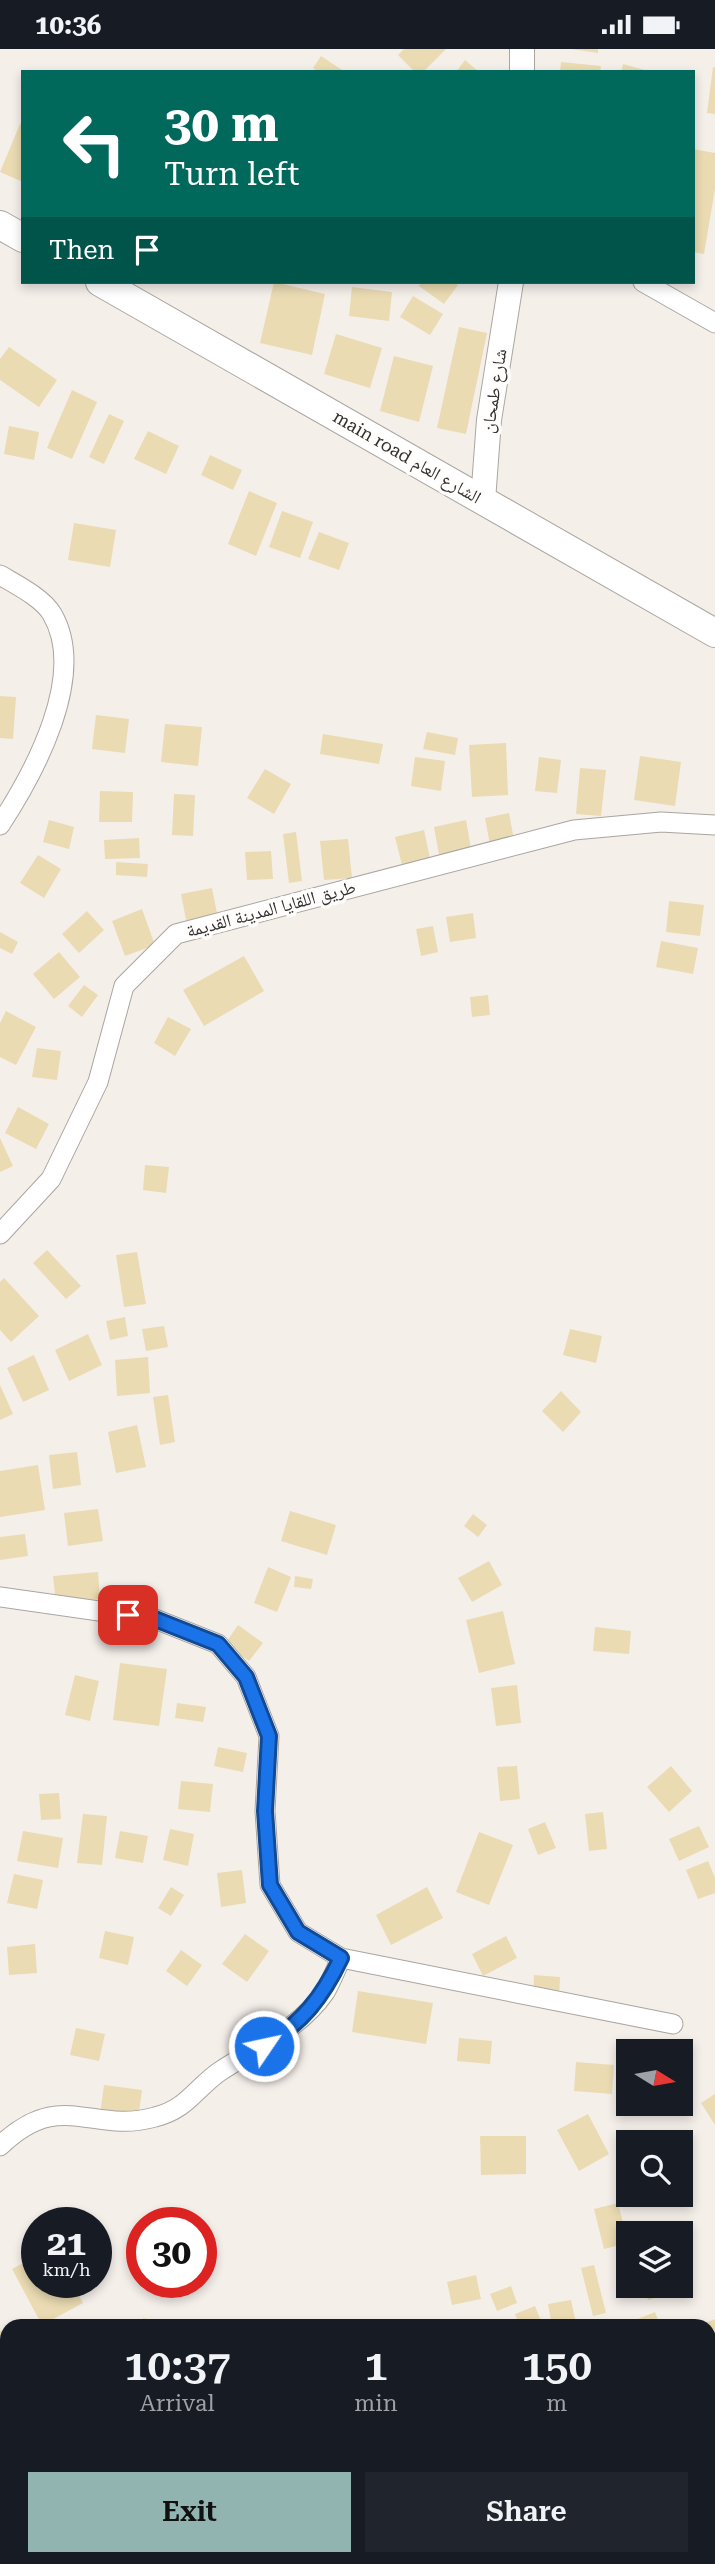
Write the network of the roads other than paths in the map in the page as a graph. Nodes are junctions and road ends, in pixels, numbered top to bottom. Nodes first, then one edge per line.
1 (522, 49) edge
2 (522, 70) edge
3 (0, 225) edge
4 (21, 237) edge
5 (104, 284) edge
6 (511, 284) edge
7 (647, 284) edge
8 (715, 323) edge
9 (483, 500) junction
10 (0, 575) edge
11 (715, 633) edge
12 (0, 825) edge
13 (715, 825) edge
14 (0, 1234) edge
15 (0, 1597) edge
16 (341, 1958) junction
17 (673, 2024) dead end
18 (0, 2146) edge

1 - 2 street
3 - 4 main road
5 - 9 main road, main road الشارع العام
6 - 9 street, شارع طمحان
7 - 8 street
9 - 11 main road, main road الشارع العام
10 - 12 street
13 - 14 street, طريق اللقايا المدينة القديمة
15 - 16 street
16 - 17 street
16 - 18 street

